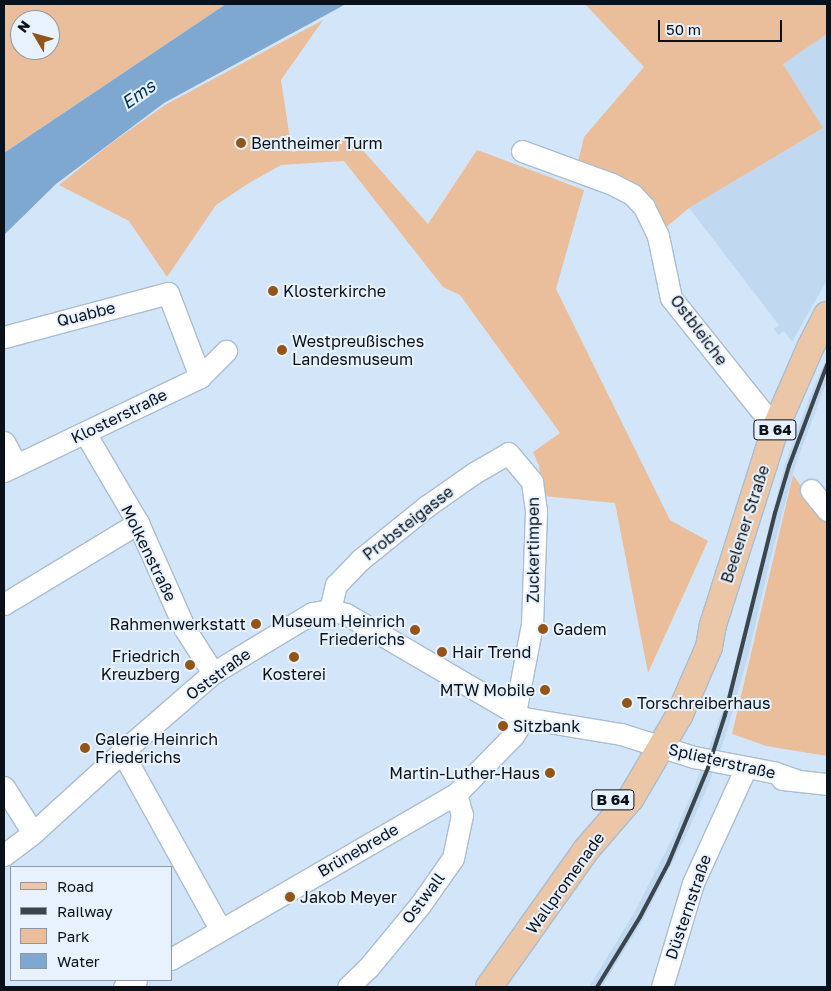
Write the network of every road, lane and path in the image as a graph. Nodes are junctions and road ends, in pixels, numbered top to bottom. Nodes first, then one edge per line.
1 (522, 151) dead end
2 (827, 315) edge
3 (4, 337) edge
4 (226, 351) dead end
5 (200, 377) junction
6 (776, 426) junction
7 (85, 433) junction
8 (4, 442) edge
9 (508, 453) joint
10 (10, 468) edge
11 (812, 490) dead end
12 (827, 510) edge
13 (138, 523) junction
14 (4, 604) edge
15 (330, 610) junction
16 (213, 673) junction
17 (520, 716) junction
18 (652, 748) junction
19 (122, 752) junction
20 (743, 774) junction
21 (796, 780) junction
22 (827, 784) edge
23 (4, 787) edge
24 (456, 794) junction
25 (33, 833) junction
26 (4, 855) edge
27 (220, 930) junction
28 (172, 958) edge
29 (348, 987) edge
30 (489, 987) edge
31 (662, 987) edge

1 - 6 street, Ostbleiche
2 - 6 main road, Beelener Straße / B 64
3 - 5 street, Quabbe
4 - 5 street, Klosterstraße
5 - 7 street, Klosterstraße
6 - 18 main road, Beelener Straße / B 64
7 - 10 street, Klosterstraße
7 - 13 street, Molkenstraße
8 - 10 street
9 - 15 street, Probsteigasse
9 - 17 street, Zuckertimpen
11 - 12 street
13 - 14 street
13 - 16 street, Molkenstraße
15 - 16 street, Oststraße
15 - 17 street
16 - 19 street, Oststraße
17 - 18 street
17 - 24 street, Brünebrede
18 - 20 street, Splieterstraße
18 - 21 street, Splieterstraße
18 - 30 main road, Wallpromenade / B 64
19 - 25 street, Oststraße
19 - 27 street
20 - 21 street, Splieterstraße
20 - 31 street, Düsternstraße
21 - 22 street, Splieterstraße
23 - 25 street
24 - 27 street, Brünebrede
24 - 29 street, Ostwall
25 - 26 street, Oststraße
27 - 28 street, Brünebrede

